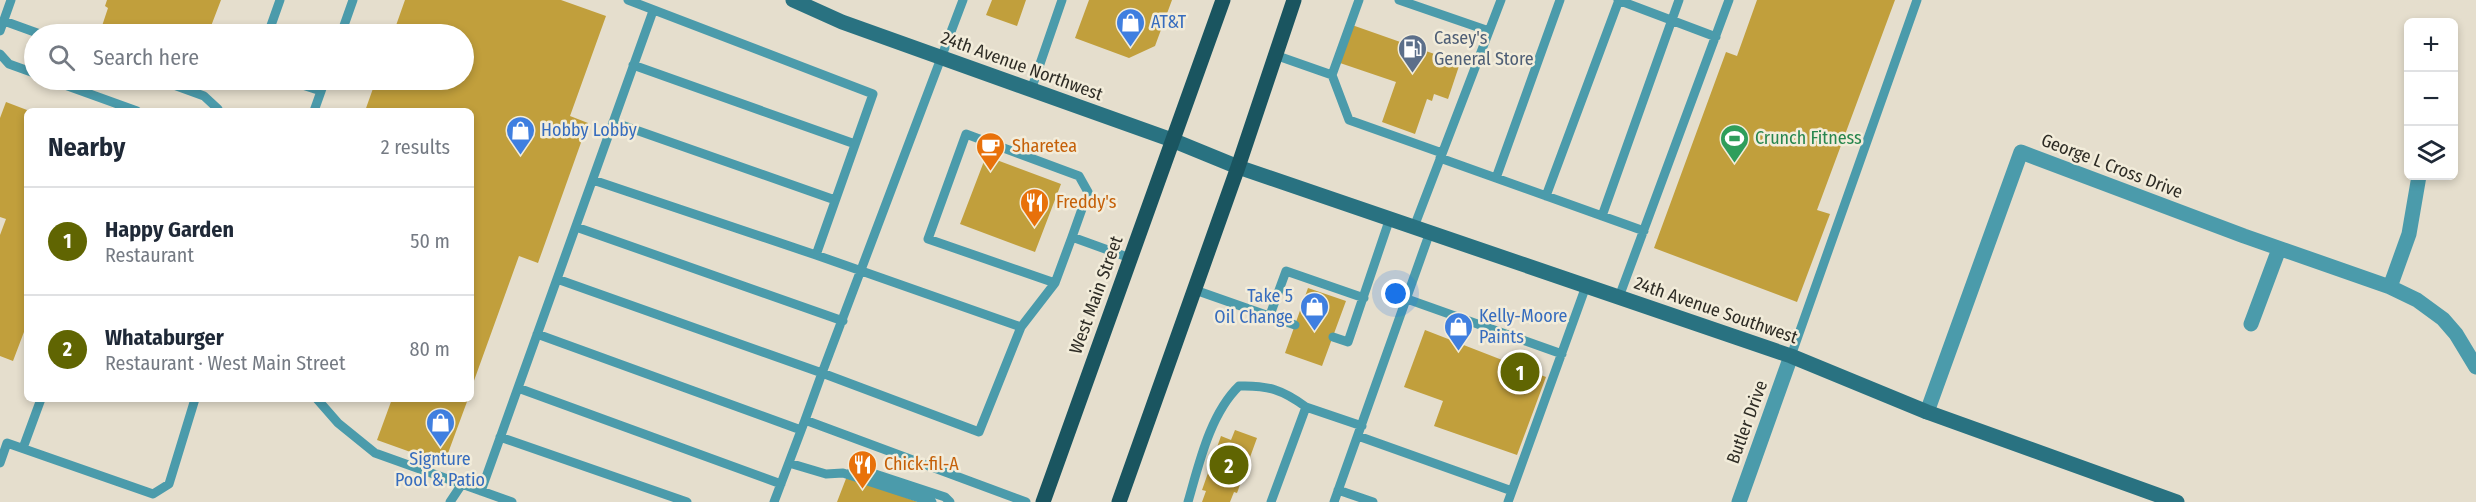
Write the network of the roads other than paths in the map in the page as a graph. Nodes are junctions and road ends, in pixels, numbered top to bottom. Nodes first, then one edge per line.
1 (11, 0) edge
2 (280, 0) edge
3 (353, 0) edge
4 (628, 0) edge
5 (793, 0) edge
6 (963, 0) edge
7 (1062, 0) edge
8 (1223, 0) edge
9 (1294, 0) edge
10 (1359, 0) edge
11 (1399, 0) edge
12 (1502, 0) edge
13 (1560, 0) edge
14 (1619, 0) edge
15 (1679, 0) edge
16 (1729, 0) edge
17 (1917, 0) edge
18 (653, 11) junction
19 (1672, 19) junction
20 (4, 21) junction
21 (272, 24) edge
22 (345, 24) edge
23 (24, 28) edge
24 (0, 31) edge
25 (1489, 32) junction
26 (1716, 37) junction
27 (0, 54) edge
28 (1275, 55) junction
29 (941, 57) junction
30 (633, 65) junction
31 (24, 69) edge
32 (1332, 75) junction
33 (79, 90) edge
34 (188, 90) edge
35 (318, 90) edge
36 (1031, 90) junction
37 (321, 91) joint
38 (129, 108) edge
39 (218, 108) edge
40 (315, 108) edge
41 (613, 122) junction
42 (1172, 141) junction
43 (855, 144) junction
44 (1441, 156) junction
45 (1238, 167) junction
46 (1496, 178) junction
47 (593, 180) junction
48 (2418, 180) edge
49 (1546, 196) junction
50 (835, 200) junction
51 (1602, 216) junction
52 (1390, 219) junction
53 (576, 227) junction
54 (1414, 227) junction
55 (1644, 231) junction
56 (1430, 232) junction
57 (1072, 237) junction
58 (2279, 249) junction
59 (816, 255) junction
60 (1130, 258) junction
61 (862, 271) junction
62 (557, 279) junction
63 (1055, 283) junction
64 (1586, 286) junction
65 (2390, 287) junction
66 (1195, 290) junction
67 (1619, 297) junction
68 (1364, 298) junction
69 (1407, 299) junction
70 (1270, 315) junction
71 (843, 321) junction
72 (2251, 324) dead end
73 (1295, 325) dead end
74 (1021, 327) junction
75 (537, 334) junction
76 (1333, 337) dead end
77 (1562, 354) junction
78 (1791, 356) junction
79 (2476, 367) edge
80 (822, 373) junction
81 (518, 388) junction
82 (40, 402) edge
83 (194, 402) edge
84 (320, 402) edge
85 (1306, 407) junction
86 (1927, 412) junction
87 (803, 425) junction
88 (1362, 426) junction
89 (501, 436) junction
90 (1358, 436) junction
91 (4, 441) edge
92 (23, 448) junction
93 (0, 463) edge
94 (789, 464) junction
95 (843, 473) junction
96 (462, 484) junction
97 (781, 484) junction
98 (1338, 490) junction
99 (481, 491) junction
100 (1512, 491) junction
101 (450, 502) edge
102 (512, 502) edge
103 (687, 502) edge
104 (774, 502) edge
105 (932, 502) edge
106 (950, 502) edge
107 (1026, 502) edge
108 (1043, 502) edge
109 (1119, 502) edge
110 (1188, 502) edge
111 (1271, 502) edge
112 (1334, 502) edge
113 (1373, 502) edge
114 (1508, 502) edge
115 (1739, 502) edge
116 (2176, 502) edge

1 - 20 lane
2 - 21 lane
3 - 22 lane
4 - 18 lane
5 - 29 main road, 24th Avenue Northwest
6 - 29 lane
7 - 36 lane
8 - 42 main road, West Main Street
9 - 28 main road
10 - 32 lane
11 - 25 lane
12 - 25 lane
13 - 46 lane
14 - 19 lane
14 - 49 lane
15 - 19 lane
16 - 26 lane
17 - 78 lane
18 - 30 lane
18 - 43 lane
19 - 26 lane
19 - 51 lane
20 - 23 lane
20 - 24 lane
25 - 44 lane
26 - 55 lane
27 - 31 lane
28 - 32 lane
28 - 45 main road
29 - 36 main road, 24th Avenue Northwest
29 - 61 lane
30 - 41 lane
30 - 43 lane
32 - 44 lane
33 - 38 lane
34 - 39 lane
35 - 37 lane
36 - 42 main road, 24th Avenue Northwest
37 - 40 lane
41 - 47 lane
41 - 50 lane
42 - 45 main road, 24th Avenue Northwest
42 - 60 main road, West Main Street
43 - 50 lane
44 - 46 lane
44 - 54 lane
45 - 52 main road, 24th Avenue Southwest
45 - 66 main road
46 - 49 lane
47 - 53 lane
47 - 59 lane
48 - 65 street
49 - 51 lane
50 - 59 lane
51 - 55 lane
52 - 54 main road, 24th Avenue Southwest
52 - 68 lane
53 - 62 lane
53 - 71 lane
54 - 56 main road, 24th Avenue Southwest
55 - 67 lane
56 - 64 main road, 24th Avenue Southwest
56 - 69 lane
57 - 60 lane
57 - 63 lane
57 - 63 lane
58 - 65 street, George L Cross Drive
58 - 72 street
58 - 86 street, George L Cross Drive
59 - 61 lane
60 - 108 main road, West Main Street
61 - 71 lane
61 - 74 lane
62 - 75 lane
62 - 80 lane
63 - 74 lane
64 - 67 main road, 24th Avenue Southwest
64 - 77 lane
65 - 79 street, George L Cross Drive
66 - 70 lane
66 - 109 main road
67 - 78 main road, 24th Avenue Southwest
68 - 70 lane
68 - 76 lane
69 - 77 lane
69 - 88 lane
70 - 73 lane
71 - 80 lane
74 - 80 lane
75 - 81 lane
75 - 87 lane
77 - 100 lane
78 - 86 main road, 24th Avenue Southwest
78 - 115 street, Butler Drive
80 - 87 lane
81 - 89 lane
81 - 97 lane
82 - 92 lane
83 - 92 lane
84 - 96 lane
85 - 88 lane
85 - 110 lane
85 - 111 lane
86 - 116 main road, 24th Avenue Southwest
87 - 94 lane
87 - 107 lane
88 - 90 lane
89 - 99 lane
89 - 103 lane
90 - 98 lane
90 - 100 lane
91 - 92 lane
91 - 93 lane
94 - 95 lane
94 - 97 lane
95 - 105 lane
95 - 106 lane
96 - 99 lane
96 - 101 lane
97 - 104 lane
98 - 112 lane
98 - 113 lane
99 - 102 lane
100 - 114 lane

